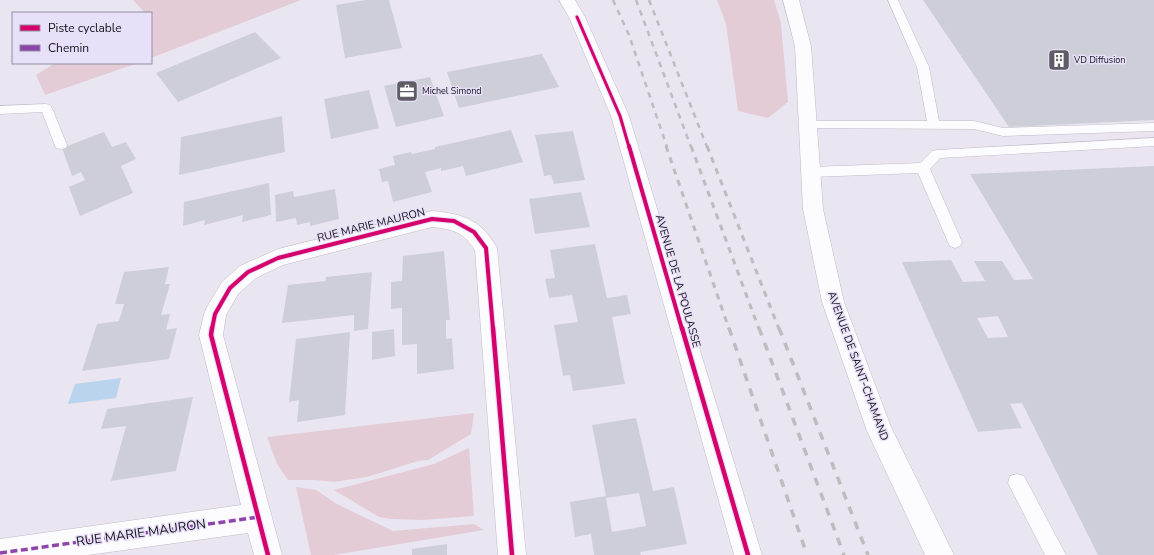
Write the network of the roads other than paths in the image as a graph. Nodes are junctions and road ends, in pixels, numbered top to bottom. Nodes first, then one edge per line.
1 (567, 0) edge
2 (791, 0) edge
3 (893, 0) edge
4 (0, 110) edge
5 (809, 125) junction
6 (934, 125) junction
7 (1154, 127) edge
8 (1154, 142) edge
9 (61, 146) dead end
10 (923, 168) junction
11 (811, 172) junction
12 (955, 242) dead end
13 (1016, 483) dead end
14 (259, 517) junction
15 (0, 552) edge
16 (268, 555) edge
17 (512, 555) edge
18 (748, 555) edge
19 (940, 555) edge
20 (1056, 555) edge

1 - 18 street, AVENUE DE LA POULASSE
2 - 5 street, AVENUE DE SAINT-CHAMAND
3 - 6 lane
4 - 9 lane
5 - 6 lane
5 - 11 street, AVENUE DE SAINT-CHAMAND
6 - 7 lane
8 - 10 lane
10 - 11 lane
10 - 12 lane
11 - 19 street, AVENUE DE SAINT-CHAMAND
13 - 20 lane
14 - 15 street, RUE MARIE MAURON
14 - 16 street, RUE MARIE MAURON
14 - 17 street, RUE MARIE MAURON

